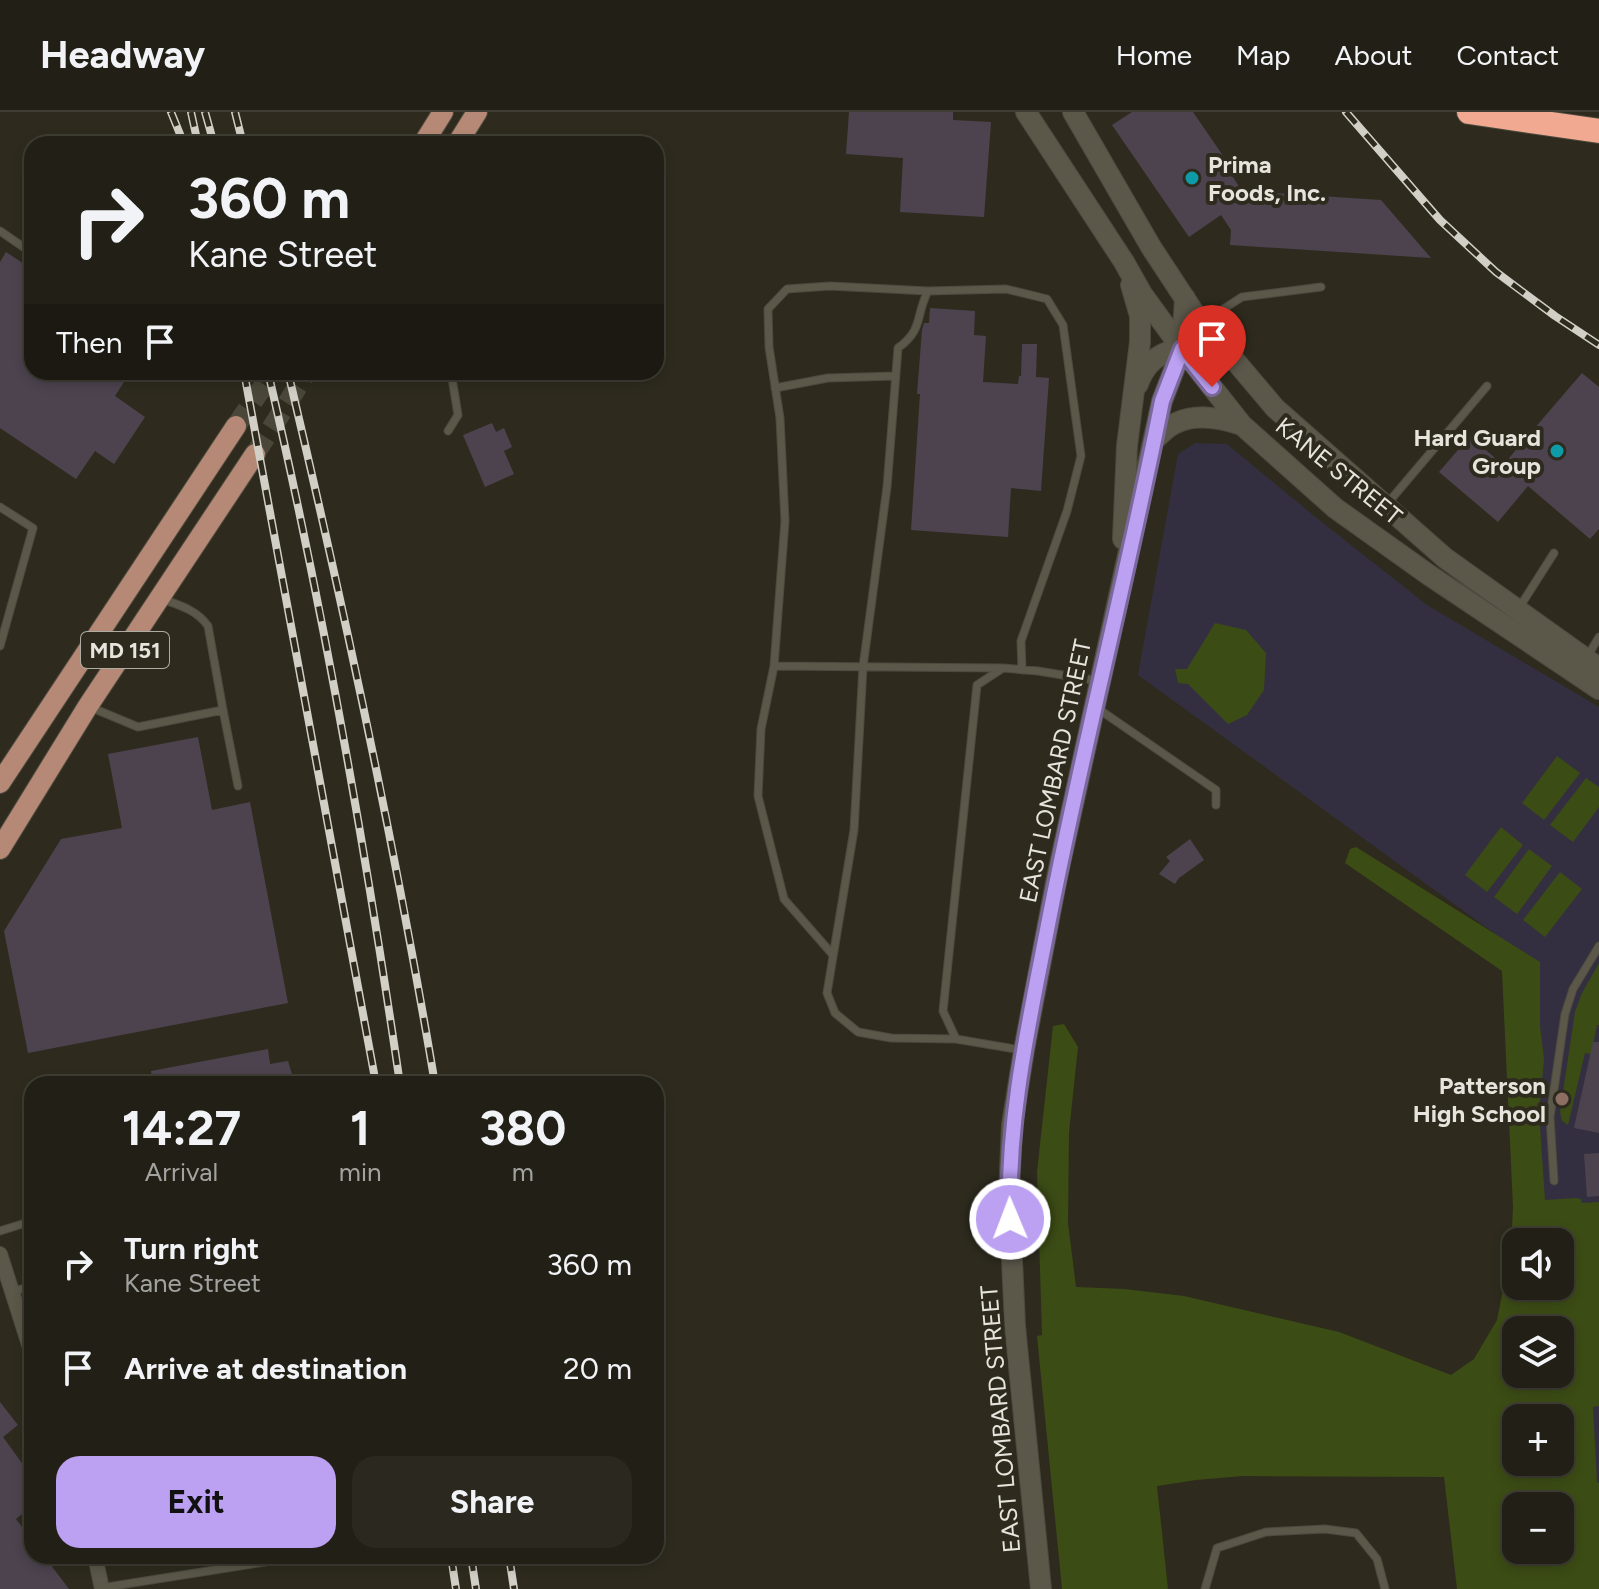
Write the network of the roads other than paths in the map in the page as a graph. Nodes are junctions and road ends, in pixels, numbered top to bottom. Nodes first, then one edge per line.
1 (443, 112) edge
2 (477, 112) edge
3 (1026, 112) edge
4 (1073, 112) edge
5 (1469, 112) edge
6 (1599, 131) edge
7 (428, 136) edge
8 (468, 136) edge
9 (0, 231) edge
10 (24, 248) edge
11 (1124, 262) junction
12 (1321, 287) dead end
13 (928, 291) junction
14 (1185, 298) junction
15 (1202, 322) junction
16 (1221, 345) junction
17 (1182, 349) junction
18 (895, 376) junction
19 (452, 380) edge
20 (1487, 386) dead end
21 (775, 388) junction
22 (1134, 400) junction
23 (1242, 425) junction
24 (236, 426) tunnel mouth
25 (448, 431) dead end
26 (1154, 440) junction
27 (255, 454) tunnel mouth
28 (1385, 506) junction
29 (0, 507) edge
30 (1554, 553) dead end
31 (1123, 584) junction
32 (160, 598) junction
33 (1518, 610) junction
34 (1599, 637) edge
35 (0, 646) edge
36 (89, 648) junction
37 (1592, 664) edge
38 (115, 665) junction
39 (774, 666) junction
40 (863, 667) junction
41 (1003, 668) junction
42 (1022, 670) junction
43 (1101, 681) junction
44 (1599, 689) edge
45 (88, 706) junction
46 (1095, 707) junction
47 (223, 710) junction
48 (2, 776) edge
49 (238, 786) dead end
50 (33, 796) junction
51 (1216, 805) dead end
52 (0, 849) edge
53 (1599, 946) edge
54 (833, 955) junction
55 (956, 1039) junction
56 (1024, 1050) junction
57 (1554, 1181) dead end
58 (24, 1224) edge
59 (0, 1231) edge
60 (1, 1261) edge
61 (24, 1289) edge
62 (12, 1291) junction
63 (24, 1329) edge
64 (97, 1564) edge
65 (252, 1564) edge
66 (102, 1588) edge
67 (1041, 1589) edge
68 (1205, 1589) edge
69 (1385, 1589) edge

1 - 7 main road
2 - 8 main road
3 - 11 main road, KANE STREET
4 - 14 main road, KANE STREET
5 - 6 highway
9 - 10 lane
11 - 17 main road, KANE STREET
11 - 22 main road
12 - 15 lane
13 - 18 lane
13 - 21 lane
13 - 42 lane
14 - 15 main road, KANE STREET
14 - 17 main road, EAST LOMBARD STREET
15 - 16 main road, KANE STREET
16 - 17 main road
16 - 28 main road, KANE STREET
17 - 22 main road
17 - 23 main road, KANE STREET
17 - 26 main road, EAST LOMBARD STREET
18 - 21 lane
18 - 40 lane
19 - 25 lane
20 - 28 lane
21 - 39 lane
22 - 31 main road, EAST LOMBARD STREET
23 - 26 main road
23 - 44 main road, KANE STREET
24 - 36 main road, MD 151
26 - 31 main road, EAST LOMBARD STREET
27 - 32 main road, MD 151
28 - 33 main road, KANE STREET
29 - 35 lane
30 - 33 lane
31 - 43 main road, EAST LOMBARD STREET
32 - 38 main road, MD 151
32 - 47 lane
33 - 37 main road, KANE STREET
34 - 37 lane
36 - 38 main road
36 - 48 main road, MD 151
38 - 45 main road, MD 151
39 - 40 lane
39 - 54 lane
40 - 41 lane
40 - 54 lane
41 - 42 lane
41 - 55 lane
42 - 43 lane
43 - 46 main road, EAST LOMBARD STREET
45 - 47 lane
45 - 50 main road, MD 151
46 - 51 lane
46 - 56 main road, EAST LOMBARD STREET
47 - 49 lane
48 - 50 main road
50 - 52 main road, MD 151
53 - 57 lane
54 - 55 lane
55 - 56 lane
56 - 67 main road, EAST LOMBARD STREET
58 - 59 lane
60 - 62 street
61 - 62 lane
62 - 63 street
64 - 66 street
65 - 66 lane
68 - 69 lane

